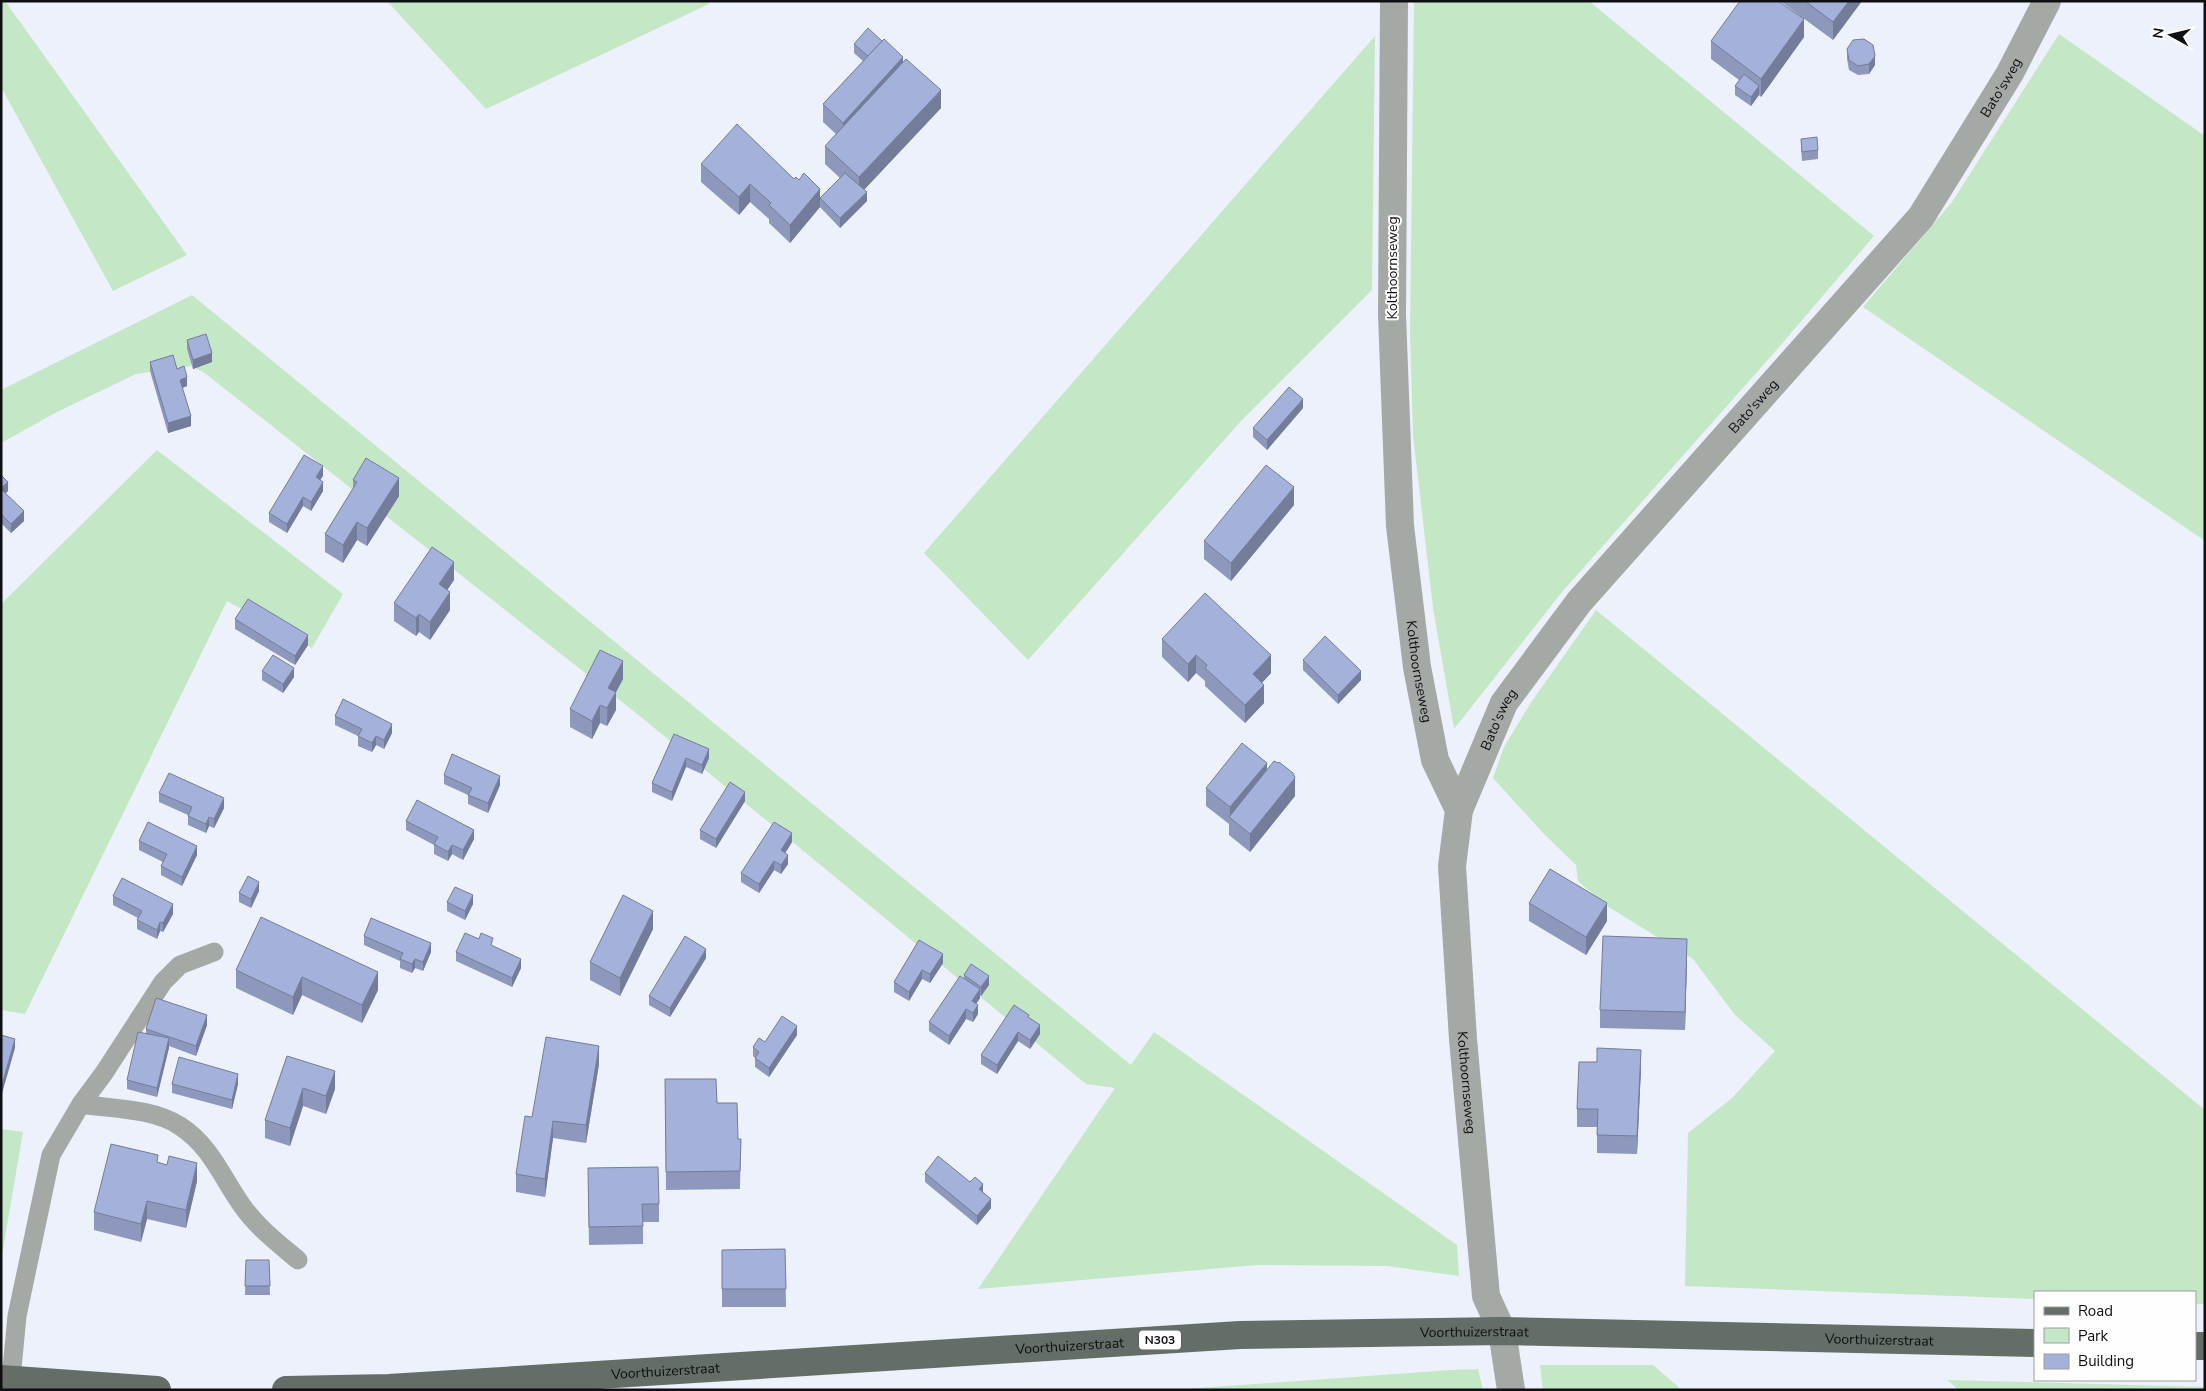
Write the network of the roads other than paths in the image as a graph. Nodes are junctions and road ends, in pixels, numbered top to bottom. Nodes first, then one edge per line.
1 (1394, 1) edge
2 (2047, 1) edge
3 (1459, 810) junction
4 (214, 952) dead end
5 (81, 1104) junction
6 (298, 1260) dead end
7 (1502, 1331) junction
8 (2034, 1342) edge
9 (6, 1379) edge
10 (157, 1390) edge
11 (286, 1390) edge
12 (1511, 1390) edge

1 - 3 street, Kolthoornseweg
2 - 3 street, Bato'sweg
3 - 7 street, Kolthoornseweg
4 - 5 lane
5 - 6 lane
5 - 9 lane
7 - 8 main road, Voorthuizerstraat / N303
7 - 11 main road, Voorthuizerstraat / N303
7 - 12 street, Kolthoornseweg
9 - 10 main road

